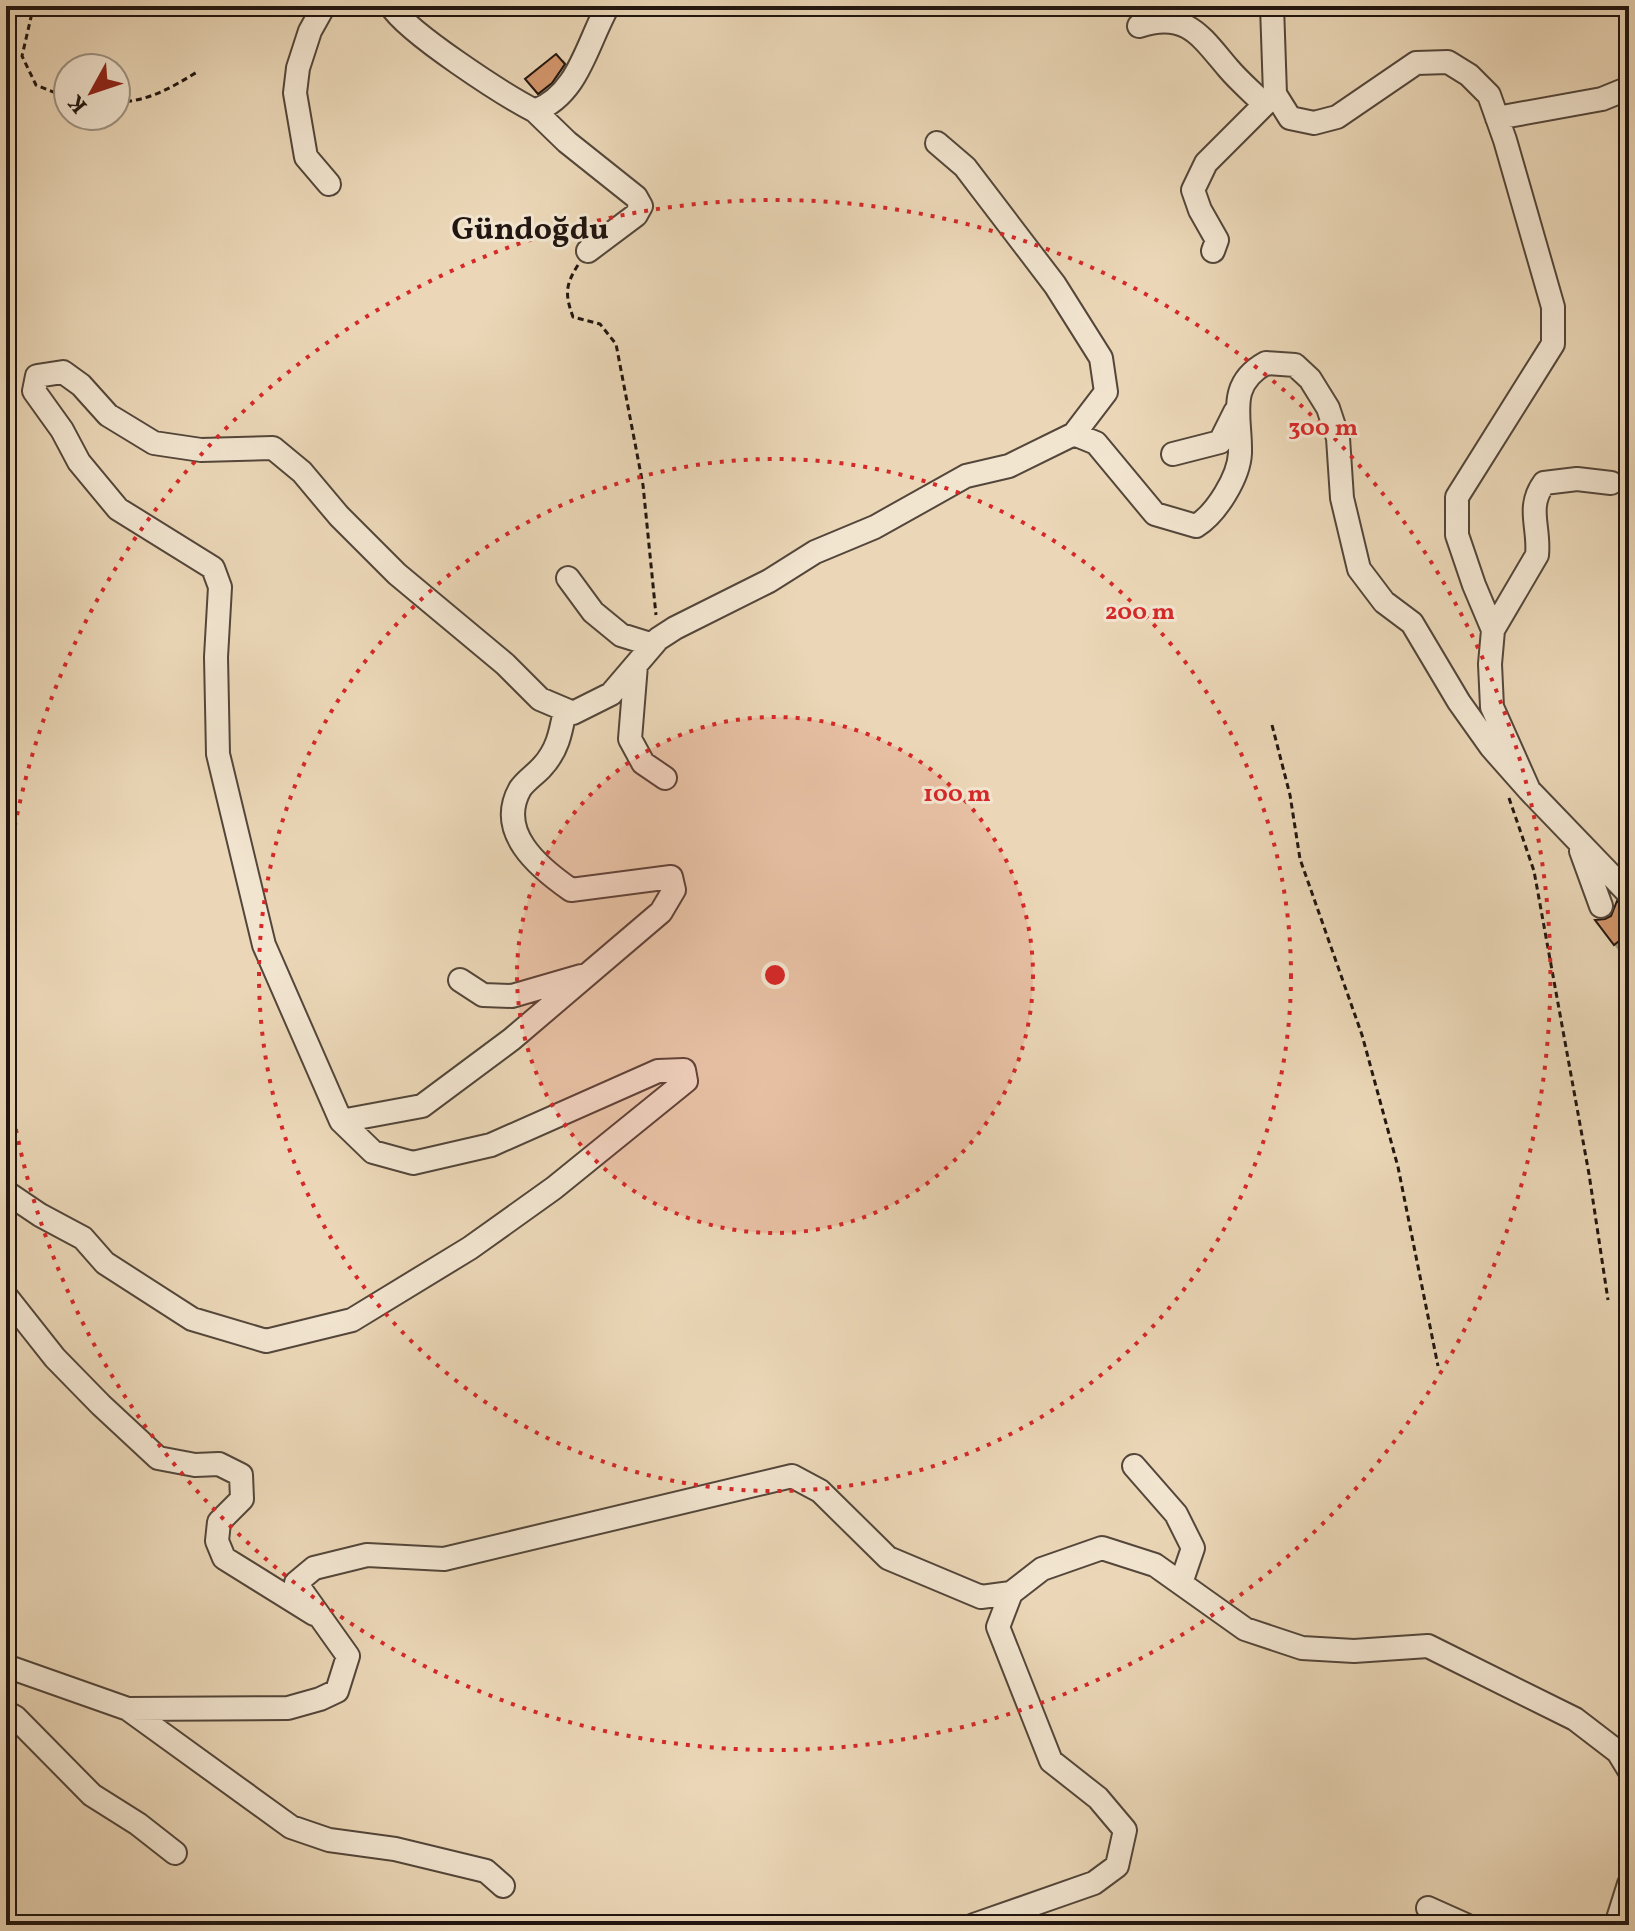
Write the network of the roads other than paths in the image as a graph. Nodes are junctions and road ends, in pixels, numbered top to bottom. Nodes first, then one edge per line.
1 (324, 6) edge
2 (391, 6) edge
3 (608, 6) edge
4 (1272, 6) edge
5 (1139, 26) dead end
6 (1629, 88) edge
7 (1270, 99) junction
8 (535, 111) junction
9 (1497, 118) junction
10 (937, 143) dead end
11 (329, 184) dead end
12 (588, 251) road end
13 (1213, 251) dead end
14 (1238, 403) junction
15 (1074, 434) junction
16 (1173, 454) dead end
17 (1611, 483) dead end
18 (568, 578) dead end
19 (1493, 630) junction
20 (656, 642) junction
21 (636, 665) junction
22 (565, 710) junction
23 (665, 778) dead end
24 (1518, 792) junction
25 (1577, 839) junction
26 (1629, 894) edge
27 (1601, 906) dead end
28 (590, 973) junction
29 (460, 980) dead end
30 (341, 1121) junction
31 (6, 1192) edge
32 (6, 1296) edge
33 (1134, 1466) dead end
34 (1181, 1583) junction
35 (1011, 1593) junction
36 (322, 1619) junction
37 (6, 1666) edge
38 (128, 1709) junction
39 (6, 1712) edge
40 (1625, 1755) edge
41 (175, 1853) dead end
42 (1629, 1884) edge
43 (503, 1886) dead end
44 (1428, 1908) dead end
45 (974, 1925) edge
46 (1466, 1925) edge
47 (1616, 1925) edge

1 - 11 street
2 - 8 street
3 - 8 street
4 - 7 street
5 - 7 street
6 - 9 street
7 - 9 street
7 - 13 street
8 - 12 street
9 - 19 street
10 - 15 street
14 - 15 street
14 - 16 street
14 - 24 street
15 - 20 street
17 - 19 street
18 - 20 street
19 - 24 street
20 - 21 street
21 - 22 street
21 - 23 street
22 - 28 street
22 - 30 street
24 - 25 street
25 - 26 street
25 - 27 street
28 - 29 street
28 - 30 street
30 - 31 street
32 - 36 street
33 - 34 street
34 - 35 street
34 - 40 street
35 - 36 street
35 - 45 street
36 - 38 street
37 - 38 street
38 - 43 street
39 - 41 street
42 - 47 street
44 - 46 street

